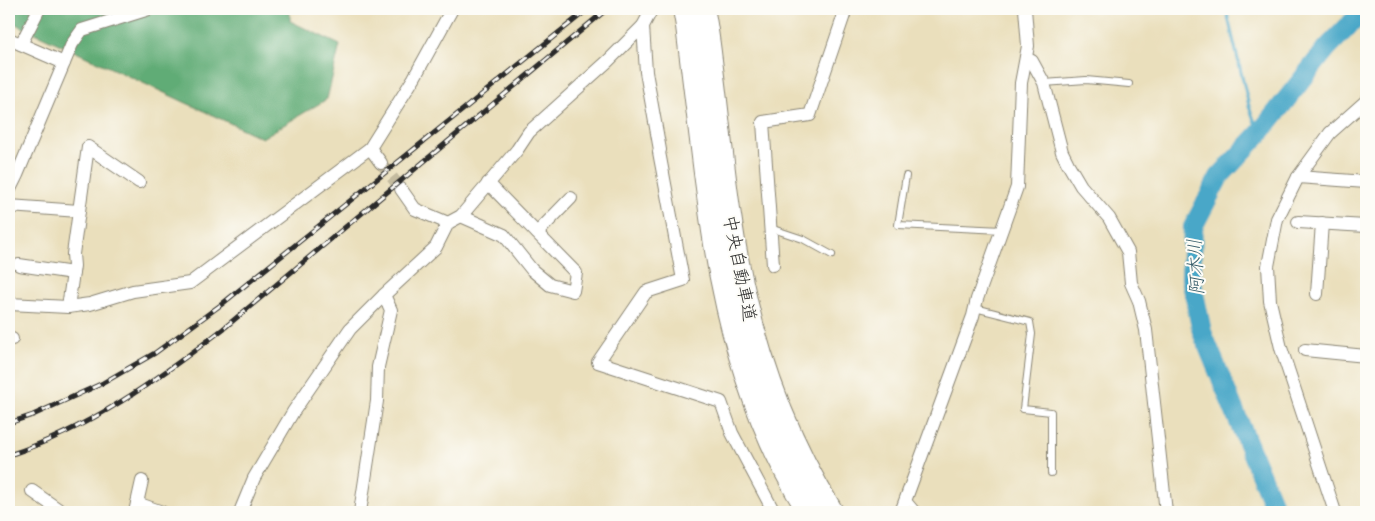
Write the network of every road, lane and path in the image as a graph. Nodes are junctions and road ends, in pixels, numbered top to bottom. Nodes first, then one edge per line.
1 (39, 9) edge
2 (149, 9) edge
3 (452, 9) edge
4 (652, 9) edge
5 (685, 9) edge
6 (702, 9) edge
7 (845, 9) edge
8 (1025, 9) edge
9 (643, 26) junction
10 (9, 38) edge
11 (21, 44) junction
12 (1026, 58) junction
13 (64, 63) junction
14 (1044, 83) junction
15 (1130, 84) dead end
16 (1366, 101) edge
17 (370, 148) junction
18 (381, 163) tunnel mouth
19 (906, 176) dead end
20 (1298, 177) junction
21 (139, 182) dead end
22 (1366, 182) edge
23 (488, 183) junction
24 (401, 190) tunnel mouth
25 (9, 191) edge
26 (571, 198) dead end
27 (9, 206) edge
28 (79, 211) junction
29 (461, 216) junction
30 (1298, 222) dead end
31 (448, 223) junction
32 (1322, 223) junction
33 (1366, 226) edge
34 (770, 228) junction
35 (1002, 230) junction
36 (536, 232) junction
37 (832, 256) dead end
38 (19, 265) dead end
39 (773, 265) dead end
40 (73, 273) junction
41 (1317, 294) dead end
42 (384, 295) junction
43 (9, 304) edge
44 (68, 306) junction
45 (975, 308) junction
46 (1304, 350) dead end
47 (1366, 356) edge
48 (1050, 473) dead end
49 (142, 481) dead end
50 (32, 491) dead end
51 (907, 499) junction
52 (136, 507) edge
53 (62, 512) edge
54 (162, 512) edge
55 (240, 512) edge
56 (360, 512) edge
57 (774, 512) edge
58 (810, 512) edge
59 (832, 512) edge
60 (901, 512) edge
61 (918, 512) edge
62 (1166, 512) edge
63 (1335, 512) edge

1 - 11 street
2 - 13 street
3 - 17 street
4 - 9 street
5 - 58 highway, 中央自動車道
6 - 59 highway, 中央自動車道
7 - 34 street
8 - 12 street
9 - 23 street
9 - 57 street
10 - 11 street
11 - 13 street
12 - 14 street
12 - 35 street
13 - 25 street
14 - 15 lane
14 - 62 street
16 - 20 street
17 - 18 street
17 - 44 street
19 - 35 lane
20 - 22 street
20 - 63 street
21 - 28 street
23 - 29 street
23 - 36 street
24 - 31 street
26 - 36 street
27 - 28 street
28 - 40 street
29 - 31 street
29 - 36 street
30 - 32 street
31 - 42 street
32 - 33 street
32 - 41 street
34 - 37 lane
34 - 39 street
35 - 45 street
38 - 40 street
40 - 44 street
42 - 55 street
42 - 56 street
43 - 44 street
45 - 48 lane
45 - 51 street
46 - 47 street
49 - 52 street
50 - 53 street
51 - 60 street
51 - 61 lane
52 - 54 street

